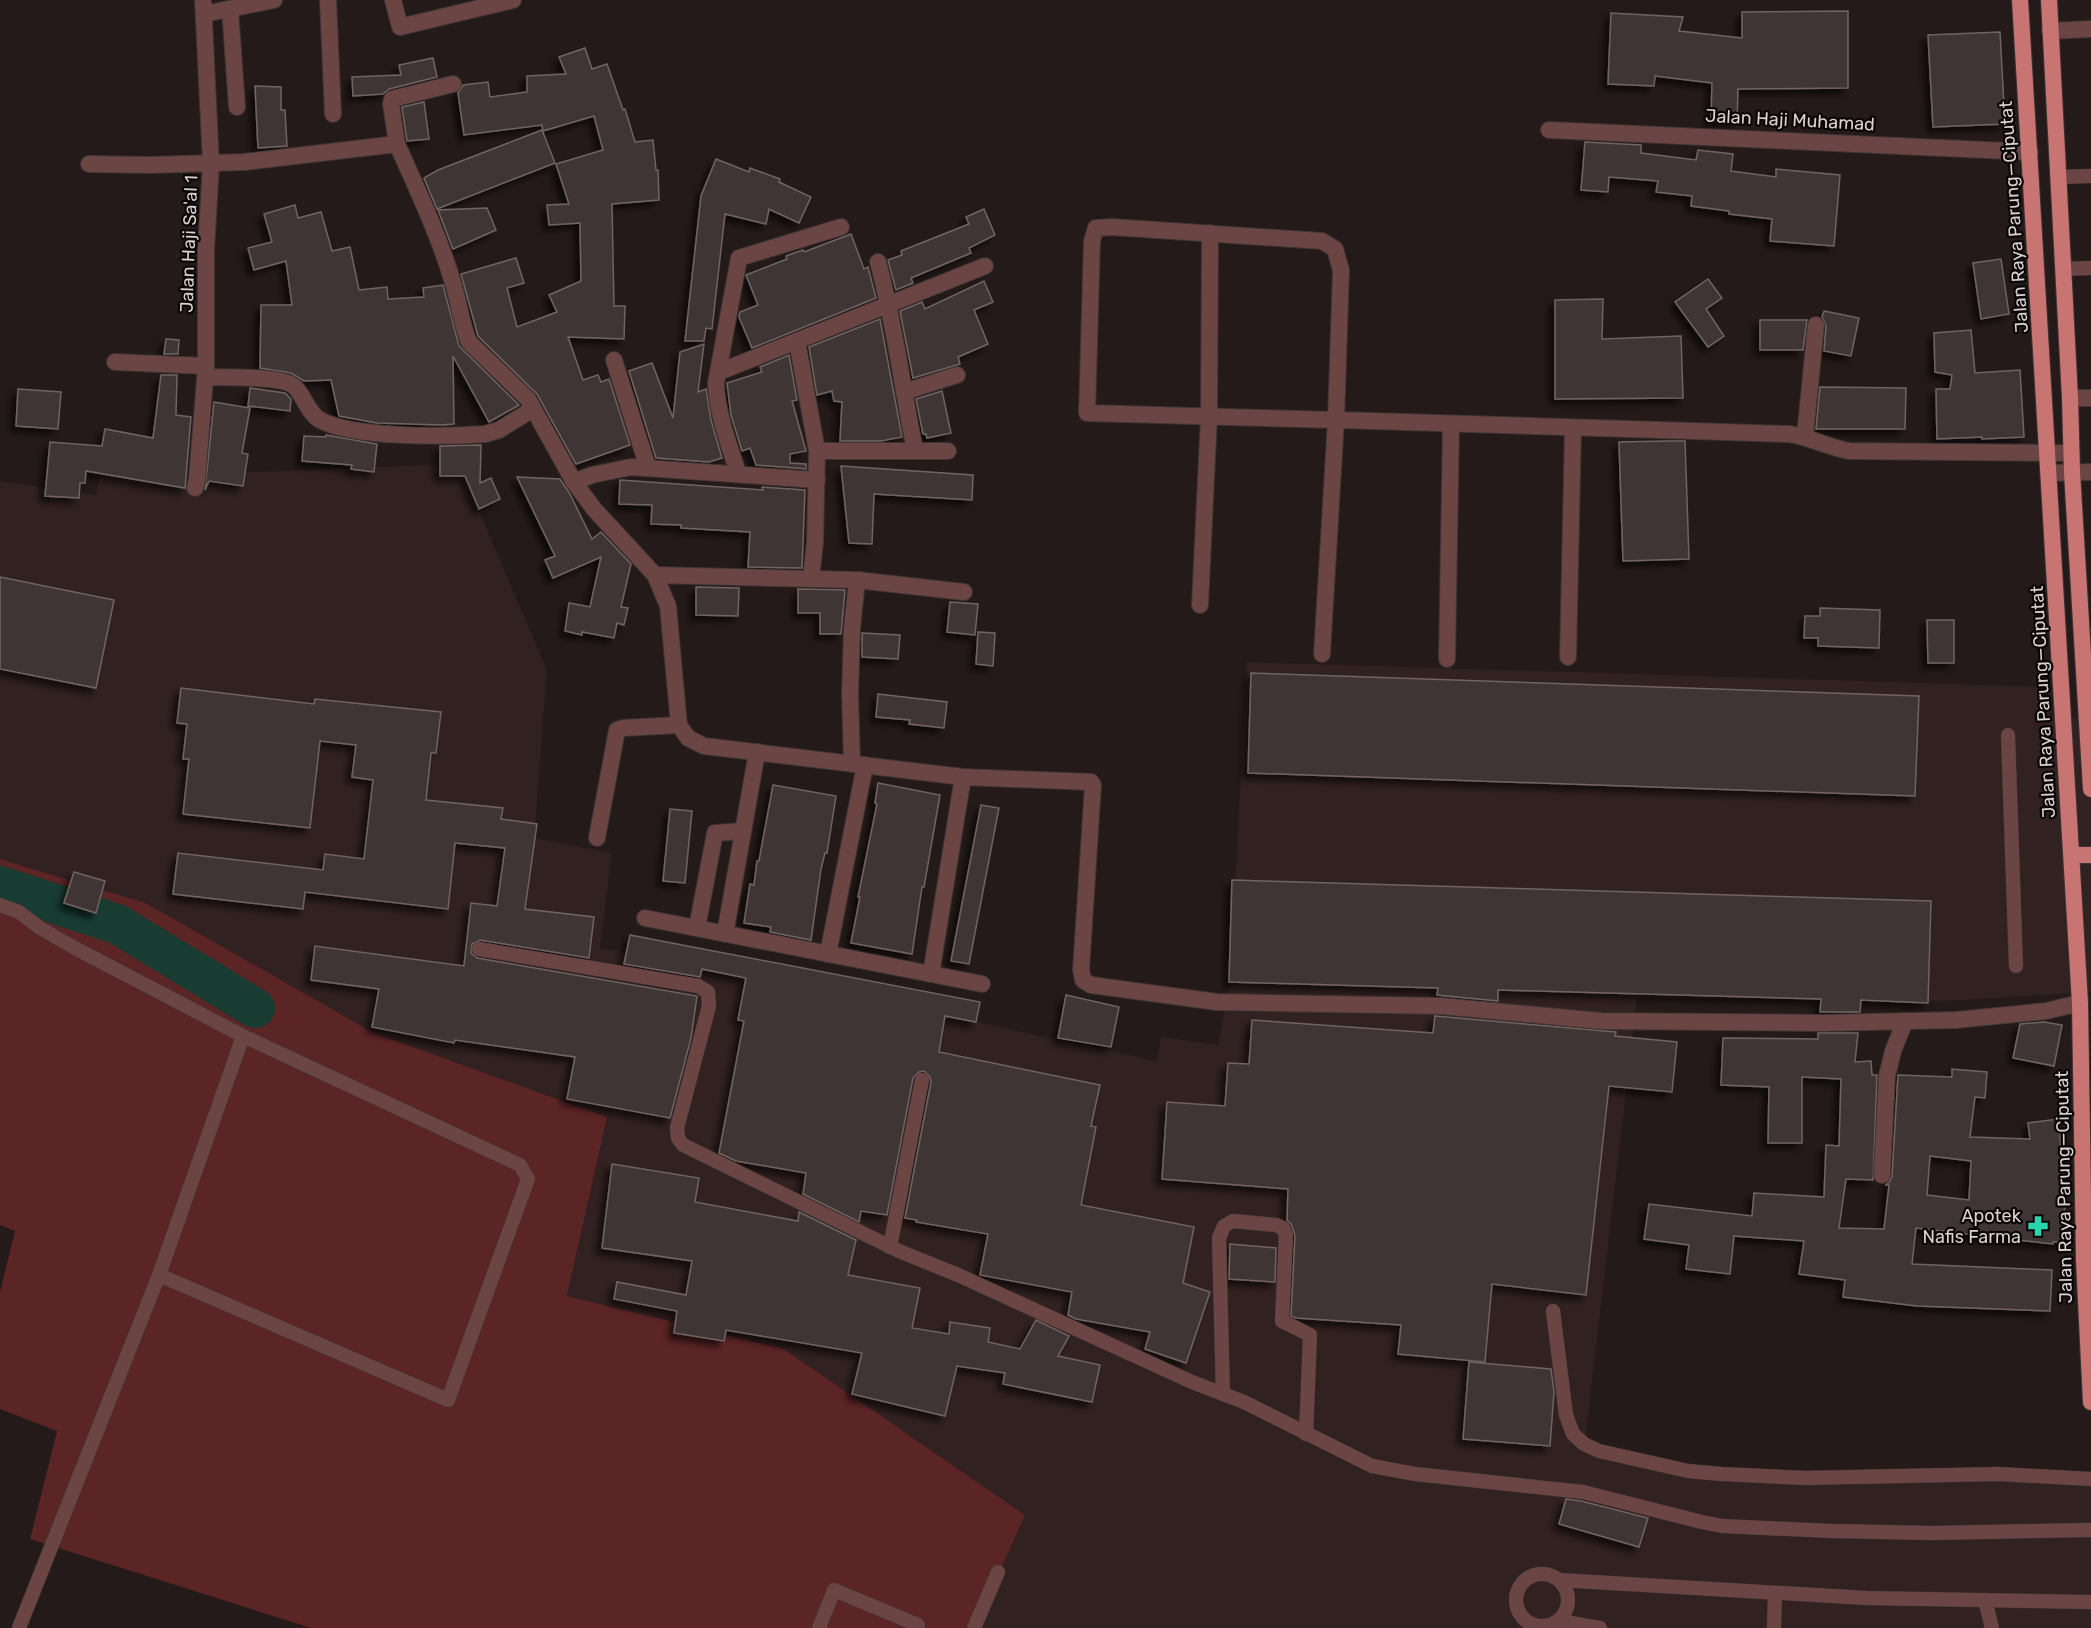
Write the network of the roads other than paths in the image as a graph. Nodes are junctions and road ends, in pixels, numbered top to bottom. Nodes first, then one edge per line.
1 (274, 0) edge
2 (328, 0) edge
3 (393, 0) edge
4 (2020, 0) edge
5 (2049, 0) edge
6 (504, 1) edge
7 (203, 7) edge
8 (230, 9) junction
9 (2091, 29) edge
10 (2050, 31) junction
11 (453, 84) dead end
12 (237, 107) dead end
13 (333, 114) dead end
14 (1549, 130) dead end
15 (397, 144) junction
16 (2030, 152) junction
17 (89, 164) dead end
18 (211, 164) junction
19 (2091, 176) edge
20 (2058, 177) junction
21 (841, 226) dead end
22 (1210, 233) junction
23 (878, 262) dead end
24 (985, 266) dead end
25 (2091, 268) edge
26 (2063, 269) junction
27 (890, 305) junction
28 (1816, 325) dead end
29 (797, 341) junction
30 (614, 360) dead end
31 (115, 362) dead end
32 (205, 371) junction
33 (718, 372) junction
34 (957, 375) dead end
35 (904, 392) junction
36 (2091, 398) edge
37 (2070, 399) junction
38 (533, 409) junction
39 (1209, 416) junction
40 (1336, 420) junction
41 (1451, 424) junction
42 (1573, 428) junction
43 (1805, 436) junction
44 (915, 450) junction
45 (817, 451) junction
46 (948, 451) dead end
47 (2048, 453) junction
48 (2071, 453) junction
49 (648, 468) junction
50 (2072, 472) junction
51 (2091, 472) edge
52 (738, 473) junction
53 (2049, 473) junction
54 (817, 480) junction
55 (574, 482) junction
56 (195, 488) dead end
57 (655, 575) junction
58 (811, 578) junction
59 (857, 579) junction
60 (2079, 589) junction
61 (2056, 591) junction
62 (964, 592) dead end
63 (1200, 605) dead end
64 (1322, 654) dead end
65 (1568, 657) dead end
66 (1447, 659) dead end
67 (679, 725) junction
68 (2008, 735) dead end
69 (757, 752) junction
70 (858, 765) junction
71 (963, 777) junction
72 (2091, 789) edge
73 (743, 831) junction
74 (597, 838) dead end
75 (2072, 855) junction
76 (2091, 855) edge
77 (0, 905) edge
78 (645, 918) dead end
79 (697, 928) junction
80 (725, 934) junction
81 (479, 949) dead end
82 (828, 954) junction
83 (2016, 966) dead end
84 (930, 974) junction
85 (982, 984) dead end
86 (2080, 1003) junction
87 (1905, 1021) junction
88 (243, 1036) junction
89 (922, 1080) dead end
90 (1882, 1175) dead end
91 (890, 1246) junction
92 (159, 1275) junction
93 (1553, 1311) dead end
94 (1223, 1394) junction
95 (2091, 1402) edge
96 (1306, 1434) junction
97 (2091, 1479) edge
98 (2091, 1530) edge
99 (998, 1572) dead end
100 (1560, 1580) junction
101 (1775, 1593) junction
102 (1985, 1600) junction
103 (2091, 1602) edge
104 (1559, 1621) junction
105 (19, 1628) edge
106 (819, 1628) edge
107 (917, 1628) edge
108 (974, 1628) edge
109 (1600, 1628) edge
110 (1774, 1628) edge
111 (1992, 1628) edge

1 - 8 street
2 - 13 street
3 - 6 street
4 - 16 highway, Jalan Raya Parung—Ciputat
5 - 10 highway
7 - 8 street
7 - 18 street, Jalan Haji Sa'al 1
8 - 12 street
9 - 10 street
10 - 20 highway
11 - 15 street
14 - 16 street, Jalan Haji Muhamad
15 - 18 street
15 - 38 street
16 - 47 highway, Jalan Raya Parung—Ciputat
17 - 18 street
18 - 32 street, Jalan Haji Sa'al 1
19 - 20 lane
20 - 26 highway
21 - 33 street
22 - 39 street
22 - 39 street
22 - 40 street
23 - 27 street
24 - 27 street
25 - 26 lane
26 - 37 highway
27 - 29 street
27 - 35 street
28 - 43 street
29 - 33 street
29 - 45 street
30 - 49 street
31 - 32 street
32 - 38 street
32 - 56 street, Jalan Haji Sa'al 1
33 - 52 street
34 - 35 street
35 - 44 street
36 - 37 street
37 - 48 highway
38 - 55 street
39 - 40 street
39 - 63 street
40 - 41 street
40 - 64 street
41 - 42 street
41 - 66 street
42 - 43 street
42 - 65 street
43 - 47 street
44 - 45 street
44 - 46 street
45 - 54 street
47 - 48 street
47 - 53 highway, Jalan Raya Parung—Ciputat
48 - 50 highway
49 - 52 street
49 - 55 street
50 - 51 street
50 - 53 street
50 - 60 highway
52 - 54 street
53 - 61 highway, Jalan Raya Parung—Ciputat
54 - 58 street
55 - 57 street
57 - 58 street
57 - 67 street
58 - 59 street
59 - 62 street
59 - 70 street
60 - 61 highway
60 - 72 highway
61 - 75 highway, Jalan Raya Parung—Ciputat
67 - 69 street
67 - 74 street
68 - 83 lane
69 - 70 street
69 - 73 street
70 - 71 street
70 - 82 street
71 - 84 street
71 - 87 street
73 - 79 street
73 - 80 street
75 - 76 highway
75 - 86 highway, Jalan Raya Parung—Ciputat
77 - 88 lane
78 - 79 street
79 - 80 street
80 - 82 street
81 - 91 lane
82 - 84 street
84 - 85 street
86 - 87 street
86 - 95 highway, Jalan Raya Parung—Ciputat
87 - 90 street
88 - 92 lane
88 - 92 lane
89 - 91 lane
91 - 94 lane
92 - 105 lane
93 - 97 lane
94 - 96 lane
94 - 96 lane
96 - 98 lane
99 - 108 lane
100 - 101 lane
100 - 104 lane
100 - 104 lane
101 - 102 lane
101 - 110 lane
102 - 103 lane
102 - 111 lane
104 - 109 lane
106 - 107 lane

